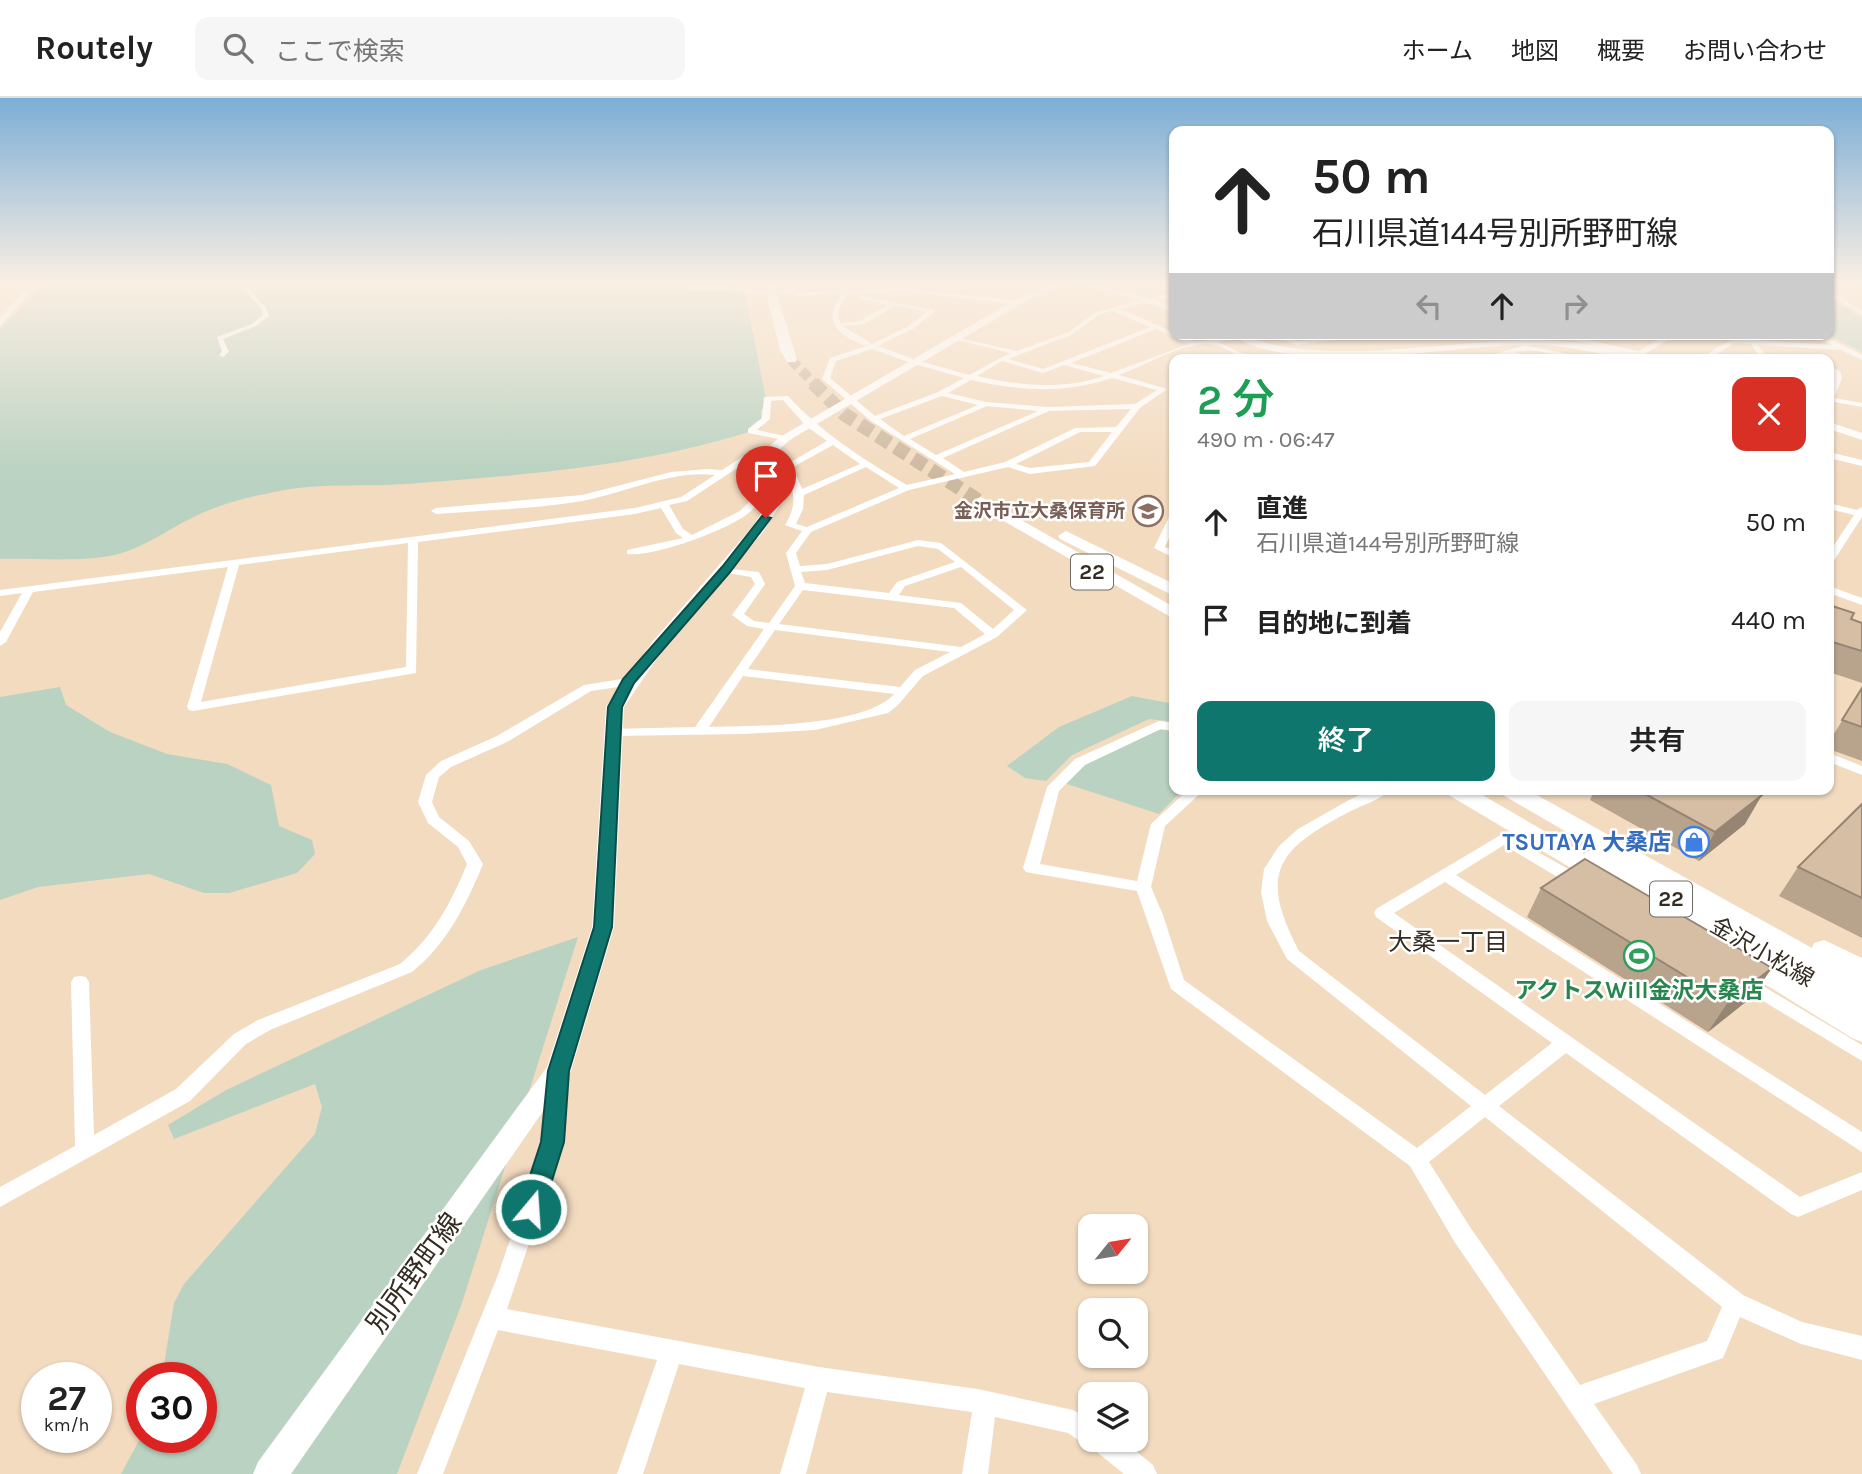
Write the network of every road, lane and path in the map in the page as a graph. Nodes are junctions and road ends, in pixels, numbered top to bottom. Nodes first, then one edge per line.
1 (224, 348) edge
2 (794, 348) edge
3 (867, 348) edge
4 (875, 348) edge
5 (938, 348) edge
6 (995, 348) edge
7 (1032, 348) edge
8 (1101, 348) edge
9 (1182, 348) edge
10 (1280, 348) edge
11 (1414, 348) edge
12 (1520, 348) edge
13 (1531, 348) edge
14 (1590, 348) edge
15 (1604, 348) edge
16 (1796, 348) edge
17 (1842, 348) edge
18 (1505, 352) junction
19 (1803, 353) dead end
20 (1017, 354) junction
21 (1315, 354) edge
22 (1315, 354) edge
23 (1498, 354) edge
24 (1513, 354) edge
25 (1558, 354) edge
26 (1622, 354) edge
27 (1626, 354) edge
28 (223, 355) dead end
29 (1862, 358) edge
30 (797, 359) tunnel mouth
31 (1001, 359) junction
32 (916, 361) junction
33 (1063, 363) junction
34 (1834, 371) edge
35 (970, 376) junction
36 (1111, 376) junction
37 (1169, 386) edge
38 (1834, 388) edge
39 (1163, 389) junction
40 (941, 394) junction
41 (1834, 400) edge
42 (849, 401) junction
43 (986, 404) junction
44 (1862, 405) edge
45 (1136, 406) junction
46 (1048, 409) junction
47 (874, 419) junction
48 (809, 424) junction
49 (1118, 429) junction
50 (1834, 429) edge
51 (1862, 437) edge
52 (786, 439) junction
53 (903, 439) junction
54 (833, 441) junction
55 (769, 453) junction
56 (1834, 456) edge
57 (936, 458) junction
58 (1862, 463) edge
59 (866, 464) junction
60 (1008, 464) junction
61 (725, 473) junction
62 (964, 475) junction
63 (772, 483) junction
64 (906, 488) junction
65 (800, 493) junction
66 (987, 500) joint
67 (664, 505) junction
68 (1834, 507) edge
69 (436, 510) dead end
70 (1861, 513) edge
71 (1010, 519) junction
72 (1034, 521) junction
73 (1169, 527) edge
74 (1851, 527) junction
75 (808, 530) junction
76 (1862, 530) edge
77 (691, 539) junction
78 (413, 540) junction
79 (631, 552) dead end
80 (1169, 553) edge
81 (1834, 553) edge
82 (233, 563) junction
83 (961, 564) junction
84 (796, 569) junction
85 (726, 570) junction
86 (800, 586) junction
87 (1169, 588) edge
88 (29, 590) junction
89 (1834, 591) edge
90 (0, 593) edge
91 (892, 597) junction
92 (1169, 597) edge
93 (1862, 602) edge
94 (1169, 611) edge
95 (1169, 620) edge
96 (770, 626) junction
97 (993, 635) junction
98 (0, 642) edge
99 (960, 650) junction
100 (739, 672) junction
101 (628, 682) junction
102 (901, 691) junction
103 (1169, 726) edge
104 (699, 731) junction
105 (614, 732) junction
106 (1834, 759) edge
107 (1862, 771) edge
108 (1191, 795) edge
109 (1372, 795) edge
110 (1465, 795) edge
111 (1489, 795) edge
112 (1520, 795) edge
113 (1544, 795) edge
114 (1445, 875) junction
115 (1143, 887) junction
116 (1598, 894) edge
117 (1740, 967) junction
118 (1862, 972) edge
119 (80, 982) dead end
120 (1862, 989) edge
121 (1862, 1010) edge
122 (1862, 1028) edge
123 (1565, 1043) junction
124 (1862, 1055) edge
125 (558, 1071) junction
126 (1486, 1107) junction
127 (1862, 1143) edge
128 (85, 1147) junction
129 (1418, 1160) junction
130 (1862, 1181) edge
131 (0, 1198) edge
132 (1735, 1303) junction
133 (492, 1318) junction
134 (1862, 1348) edge
135 (672, 1350) junction
136 (819, 1379) junction
137 (1576, 1398) junction
138 (985, 1403) junction
139 (1078, 1425) edge
140 (1117, 1452) edge
141 (270, 1474) edge
142 (430, 1474) edge
143 (631, 1474) edge
144 (793, 1474) edge
145 (975, 1474) edge
146 (1144, 1474) edge
147 (1628, 1474) edge

1 - 28 street
2 - 30 main road
3 - 42 street
4 - 32 street
5 - 32 main road
6 - 20 street
7 - 20 street
8 - 33 street
9 - 36 street
10 - 21 main road
11 - 22 main road
12 - 18 street
13 - 25 street
14 - 26 main road
15 - 27 street
16 - 19 street
17 - 29 street
18 - 23 street
18 - 24 street
20 - 31 street
31 - 33 street
31 - 35 street
32 - 35 street
32 - 42 main road
33 - 36 street
34 - 38 street
35 - 36 street
35 - 40 street
36 - 39 street
37 - 39 street
39 - 45 street
40 - 43 street
40 - 47 street
41 - 44 street
42 - 47 street
42 - 48 main road
43 - 46 street
43 - 53 street
45 - 46 street
45 - 49 street
46 - 57 street
47 - 53 street
48 - 52 main road
48 - 52 street
48 - 54 street
49 - 60 street
49 - 60 street
50 - 51 main road
52 - 55 main road
53 - 57 street
54 - 59 street
54 - 65 street
55 - 61 street
55 - 63 main road, 別所野町線
56 - 58 street
57 - 62 street
59 - 64 street
59 - 65 street
60 - 62 street
61 - 67 street
61 - 69 street
62 - 64 street
63 - 77 street
63 - 85 main road, 別所野町線
64 - 75 street
65 - 75 street
66 - 71 main road, 22
66 - 72 main road, 22
67 - 77 street
67 - 78 street
68 - 70 street
70 - 74 street
71 - 94 main road, 22
71 - 95 main road, 22
72 - 87 main road, 22
72 - 92 main road, 22
73 - 80 street
74 - 76 street
74 - 81 street
75 - 84 street
77 - 79 street
78 - 82 street
78 - 82 street
82 - 88 street
83 - 84 street
83 - 91 street
83 - 97 street
84 - 86 street
85 - 96 street
85 - 101 main road, 別所野町線
86 - 91 street
86 - 96 street
88 - 90 street
88 - 98 street
89 - 93 street
91 - 97 street
96 - 99 street
96 - 100 street
97 - 99 street
99 - 102 street
100 - 102 street
100 - 104 street
101 - 105 main road, 別所野町線
101 - 128 street
102 - 104 street
103 - 115 street
104 - 105 street
105 - 125 main road, 別所野町線
106 - 107 street
108 - 115 street
109 - 126 street
110 - 117 main road, 22
111 - 121 main road, 金沢小松線 / 22
112 - 120 main road, 金沢小松線 / 22
113 - 118 main road, 22
114 - 116 street
114 - 123 street
114 - 127 street
115 - 129 street
117 - 122 main road, 22
117 - 124 street
119 - 128 street
123 - 126 street
123 - 130 street
125 - 133 street
125 - 141 main road, 別所野町線
126 - 129 street
126 - 132 street
128 - 131 street
129 - 137 street
132 - 134 street
132 - 137 street
133 - 135 street
133 - 142 street
135 - 136 street
135 - 143 street
136 - 138 street
136 - 144 street
137 - 147 street
138 - 139 street
138 - 145 street
140 - 146 street

